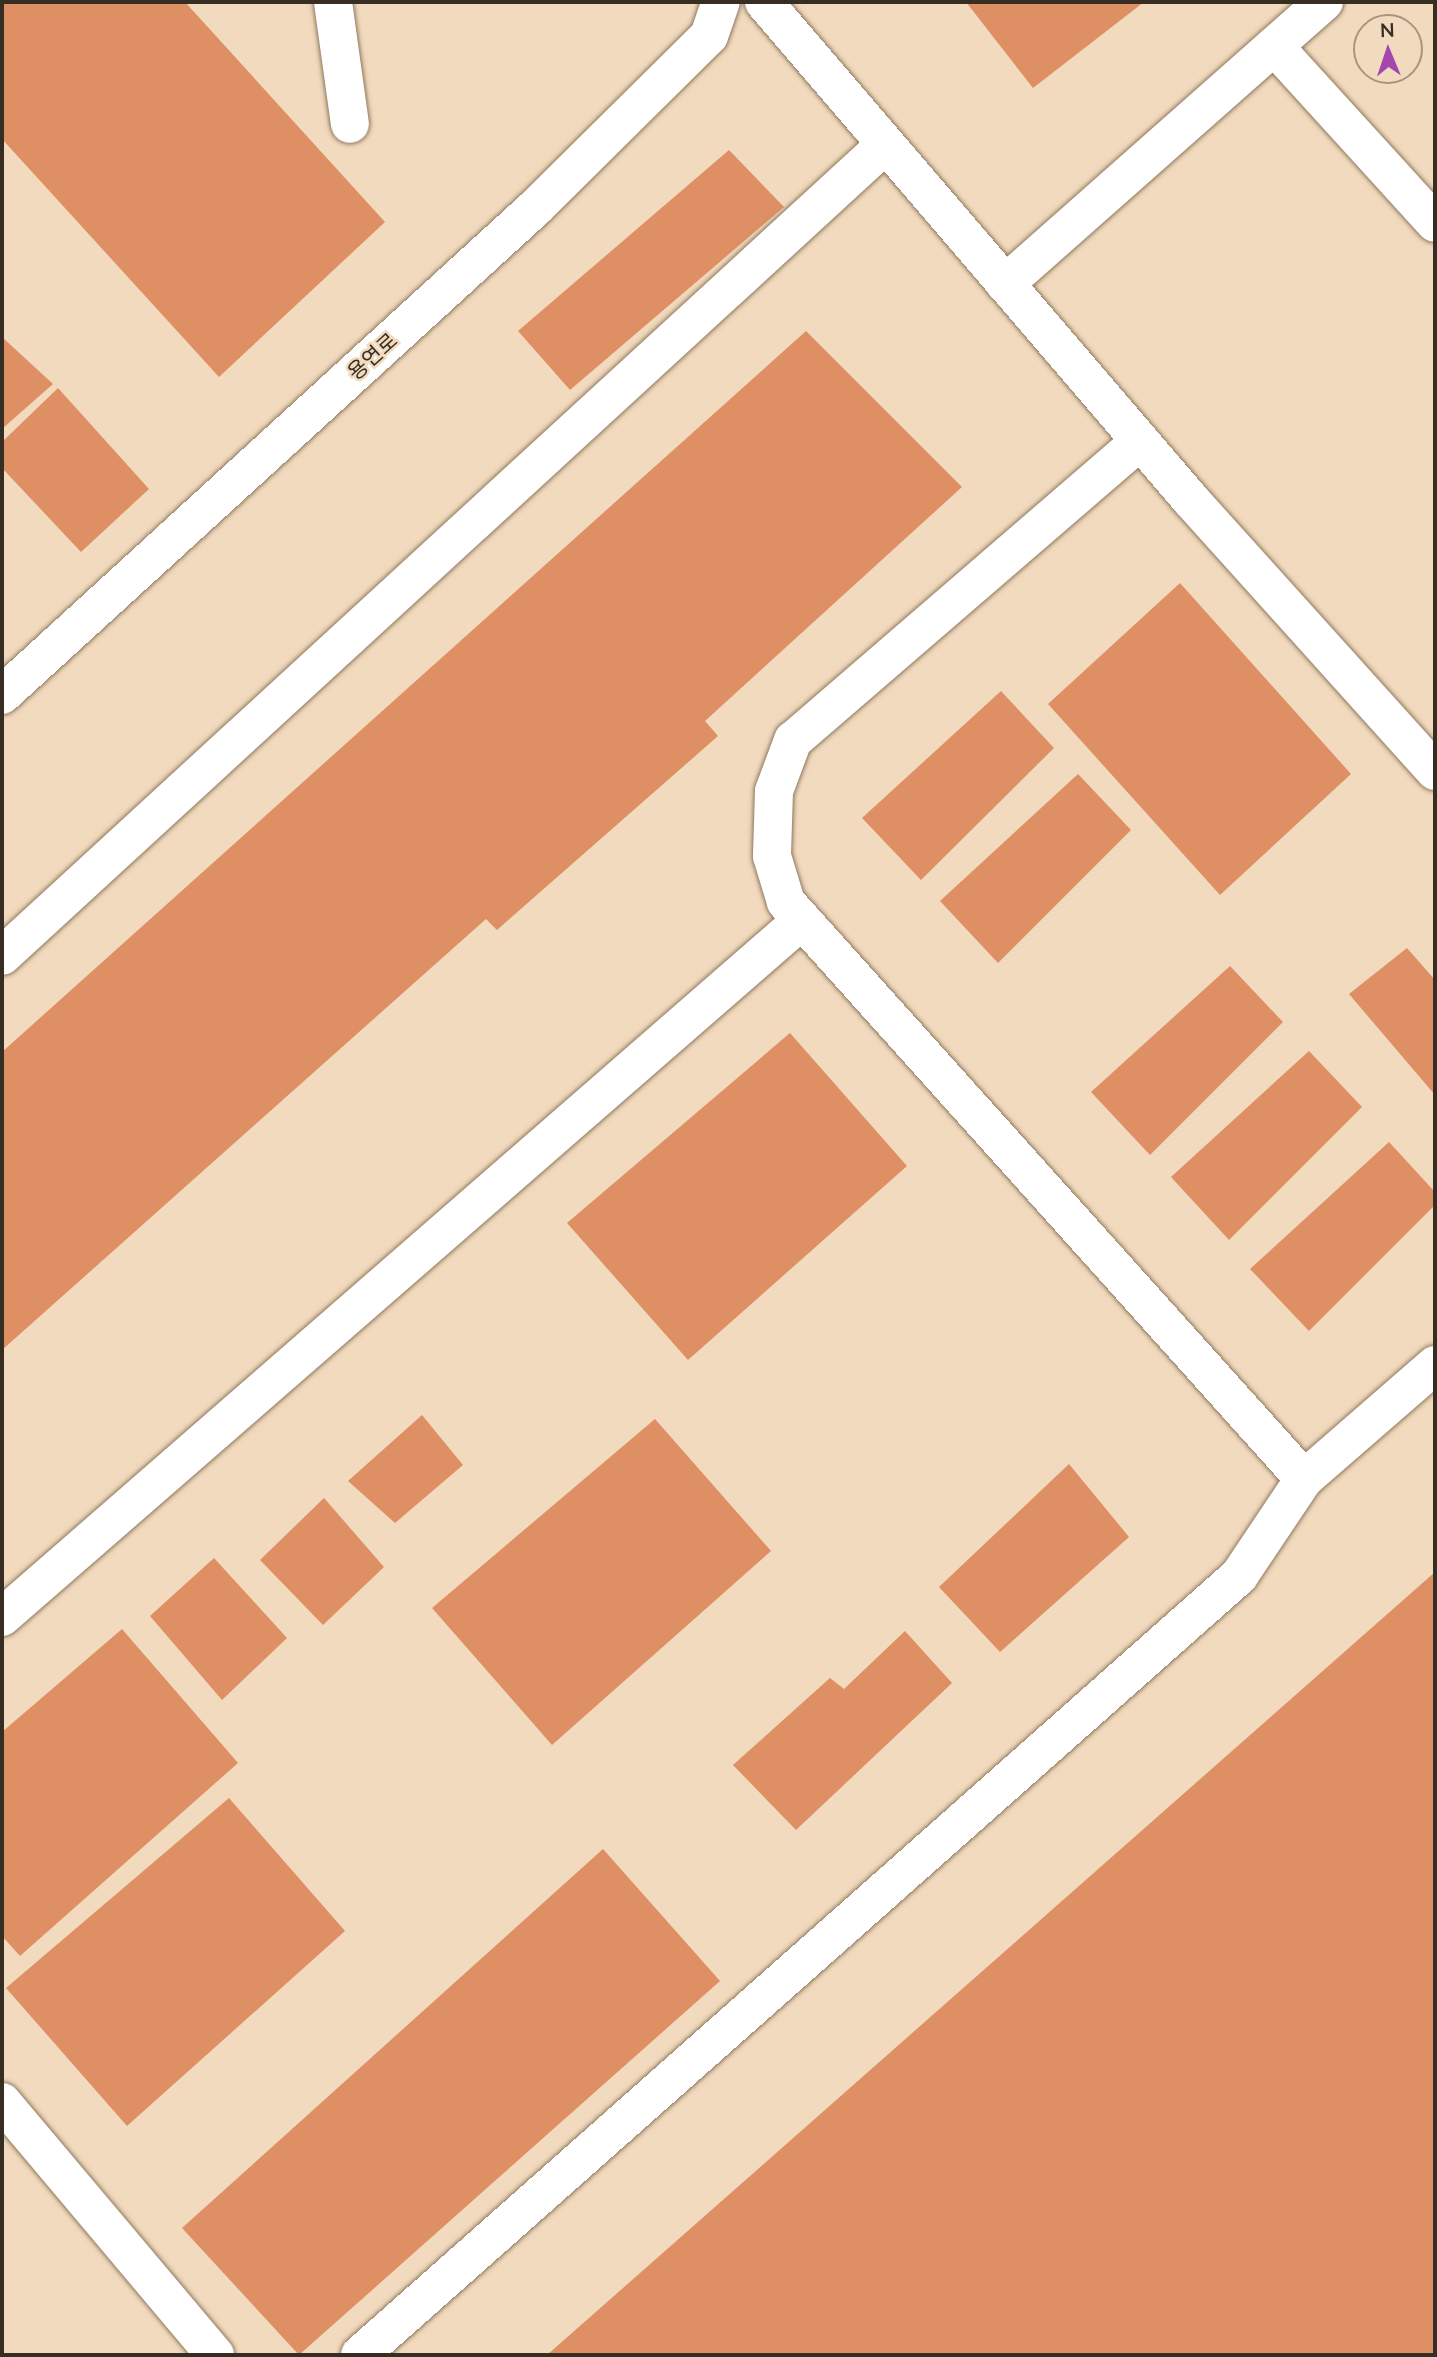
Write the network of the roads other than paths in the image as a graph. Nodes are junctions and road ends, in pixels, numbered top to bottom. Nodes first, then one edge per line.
1 (333, 2) edge
2 (721, 2) edge
3 (764, 2) edge
4 (1324, 2) edge
5 (1274, 46) junction
6 (350, 124) dead end
7 (886, 144) junction
8 (1435, 223) edge
9 (1005, 284) junction
10 (1140, 441) junction
11 (2, 695) edge
12 (1435, 771) edge
13 (802, 920) junction
14 (2, 956) edge
15 (1435, 1365) edge
16 (1304, 1479) junction
17 (2, 1617) edge
18 (2, 2102) edge
19 (215, 2355) edge
20 (360, 2355) edge

1 - 6 lane
2 - 11 lane, 용연로
3 - 7 lane
4 - 5 lane
5 - 8 lane
5 - 9 lane
7 - 9 lane
7 - 14 lane
9 - 10 lane
10 - 12 lane
10 - 13 lane
13 - 16 lane
13 - 17 lane
15 - 16 lane
16 - 20 lane
18 - 19 lane

